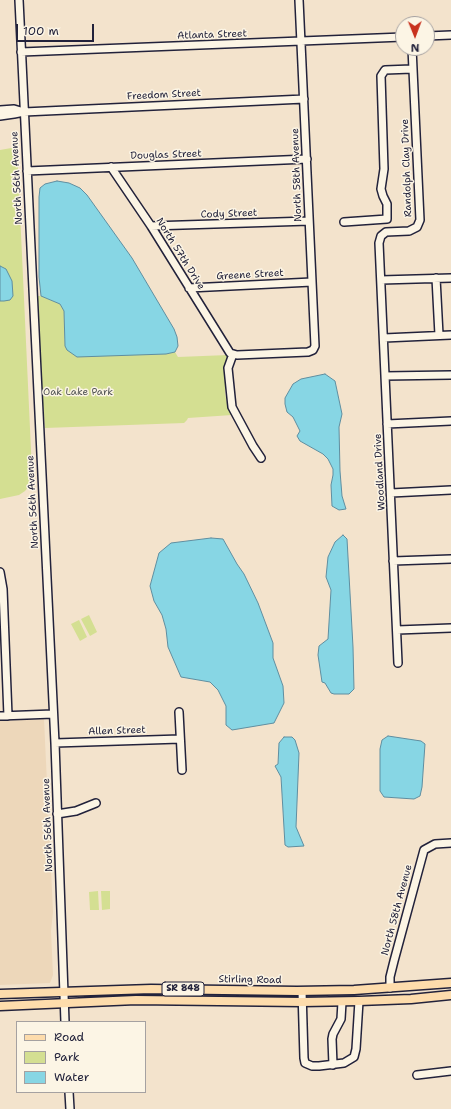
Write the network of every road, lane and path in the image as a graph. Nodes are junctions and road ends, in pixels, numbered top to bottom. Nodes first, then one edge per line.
1 (19, 0) edge
2 (299, 0) edge
3 (451, 35) edge
4 (435, 36) edge
5 (395, 37) edge
6 (301, 41) junction
7 (21, 52) junction
8 (412, 56) edge
9 (412, 69) junction
10 (304, 99) junction
11 (24, 112) junction
12 (1, 113) edge
13 (307, 160) junction
14 (111, 167) junction
15 (27, 171) junction
16 (309, 221) junction
17 (344, 222) dead end
18 (150, 226) junction
19 (436, 278) junction
20 (451, 278) edge
21 (381, 280) junction
22 (312, 282) junction
23 (189, 288) junction
24 (439, 335) junction
25 (451, 335) edge
26 (384, 338) junction
27 (232, 353) junction
28 (451, 375) edge
29 (385, 376) junction
30 (451, 421) edge
31 (388, 424) junction
32 (261, 458) dead end
33 (451, 490) edge
34 (391, 493) junction
35 (451, 559) edge
36 (393, 561) junction
37 (0, 572) edge
38 (451, 628) edge
39 (397, 630) junction
40 (398, 663) dead end
41 (179, 712) dead end
42 (53, 714) junction
43 (0, 716) edge
44 (8, 716) junction
45 (180, 739) junction
46 (54, 743) junction
47 (182, 770) dead end
48 (96, 803) dead end
49 (57, 814) junction
50 (451, 843) edge
51 (451, 983) edge
52 (390, 988) junction
53 (302, 991) junction
54 (64, 992) junction
55 (0, 994) edge
56 (451, 995) edge
57 (359, 1001) junction
58 (302, 1002) junction
59 (342, 1002) junction
60 (64, 1003) junction
61 (0, 1006) edge
62 (65, 1021) edge
63 (333, 1065) junction
64 (451, 1071) edge
65 (417, 1075) dead end
66 (70, 1093) edge
67 (70, 1109) edge

1 - 7 street, North 56th Avenue
2 - 6 street, North 58th Avenue
3 - 4 street
5 - 6 street, Atlanta Street
6 - 7 street, Atlanta Street
6 - 10 street, North 58th Avenue
7 - 11 street, North 56th Avenue
8 - 9 street, Randolph Clay Drive
9 - 17 street
9 - 21 street, Randolph Clay Drive
10 - 11 street, Freedom Street
10 - 13 street, North 58th Avenue
11 - 12 street, Freedom Street
11 - 15 street, North 56th Avenue
13 - 14 street, Douglas Street
13 - 16 street, North 58th Avenue
14 - 15 street, Douglas Street
14 - 18 street, North 57th Drive
15 - 42 street, North 56th Avenue
16 - 18 street, Cody Street
16 - 22 street, North 58th Avenue
18 - 23 street, North 57th Drive
19 - 20 street
19 - 21 street
19 - 24 street
21 - 26 street, Woodland Drive
22 - 23 street, Greene Street
22 - 27 street, North 58th Avenue
23 - 27 street, North 57th Drive
24 - 25 street
24 - 26 street
26 - 29 street, Woodland Drive
27 - 32 street
28 - 29 street
29 - 31 street, Woodland Drive
30 - 31 street
31 - 34 street, Woodland Drive
33 - 34 street
34 - 36 street, Woodland Drive
35 - 36 street
36 - 39 street, Woodland Drive
37 - 44 street
38 - 39 street
39 - 40 street, Woodland Drive
41 - 45 street
42 - 44 street
42 - 46 street, North 56th Avenue
43 - 44 street
45 - 46 street, Allen Street
45 - 47 street
46 - 49 street, North 56th Avenue
48 - 49 street
49 - 54 street, North 56th Avenue
50 - 52 street, North 58th Avenue
51 - 52 main road, Stirling Road / SR 848
52 - 53 main road, Stirling Road / SR 848
53 - 54 main road, Stirling Road / SR 848
53 - 58 street
54 - 55 main road, Stirling Road / SR 848
54 - 60 street, North 56th Avenue
56 - 57 main road, SR 848
57 - 59 main road, SR 848
57 - 63 street
58 - 59 main road, SR 848
58 - 60 main road, SR 848
58 - 63 street
59 - 63 street
60 - 61 main road, SR 848
60 - 62 street, North 56th Avenue
64 - 65 street
66 - 67 street

